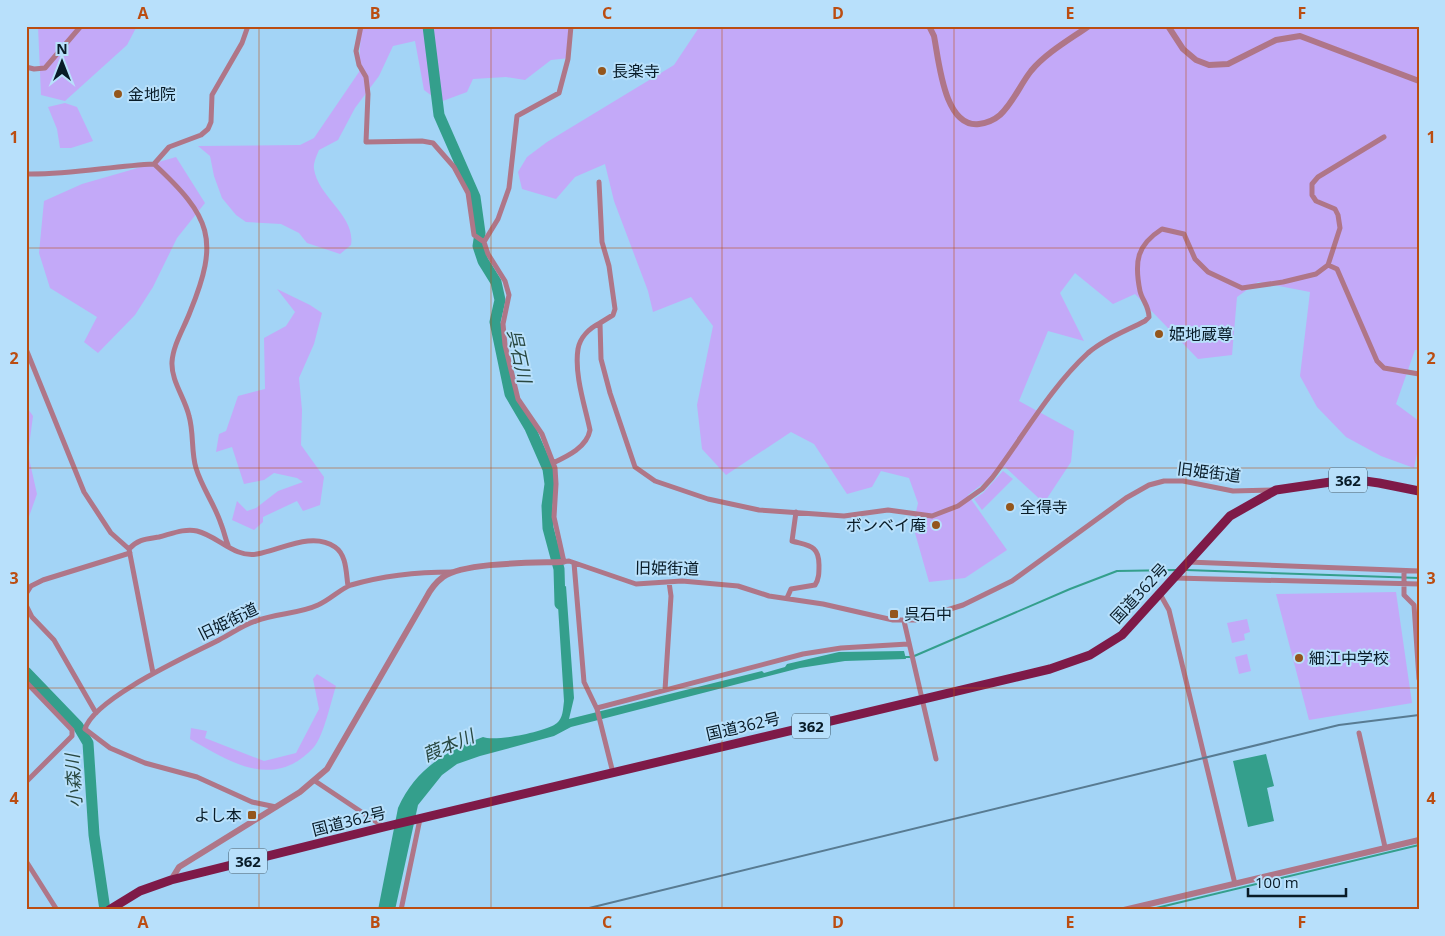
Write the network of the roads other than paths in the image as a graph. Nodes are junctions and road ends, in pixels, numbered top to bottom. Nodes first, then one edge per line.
1 (81, 26) edge
2 (248, 26) edge
3 (362, 26) edge
4 (571, 26) edge
5 (929, 26) edge
6 (1089, 26) edge
7 (1168, 26) edge
8 (26, 67) edge
9 (1419, 81) edge
10 (1384, 137) dead end
11 (154, 164) junction
12 (26, 174) edge
13 (599, 182) dead end
14 (483, 242) junction
15 (1328, 265) junction
16 (600, 323) junction
17 (26, 348) edge
18 (1419, 374) edge
19 (553, 462) junction
20 (1276, 490) junction
21 (1419, 492) edge
22 (796, 512) junction
23 (228, 545) junction
24 (129, 551) junction
25 (563, 562) junction
26 (1188, 562) junction
27 (574, 563) junction
28 (1404, 571) junction
29 (1419, 571) edge
30 (452, 572) junction
31 (1174, 578) junction
32 (670, 582) junction
33 (1404, 584) junction
34 (1419, 584) edge
35 (348, 586) junction
36 (26, 594) edge
37 (1160, 594) junction
38 (787, 598) junction
39 (26, 605) edge
40 (904, 621) junction
41 (908, 645) junction
42 (1417, 647) edge
43 (153, 674) junction
44 (1419, 680) edge
45 (26, 682) edge
46 (665, 690) junction
47 (921, 700) junction
48 (597, 709) junction
49 (96, 713) junction
50 (85, 729) junction
51 (72, 730) junction
52 (1359, 733) dead end
53 (936, 759) dead end
54 (613, 772) junction
55 (315, 781) junction
56 (26, 782) edge
57 (276, 807) junction
58 (419, 819) junction
59 (387, 826) junction
60 (1419, 840) edge
61 (1386, 848) junction
62 (26, 861) edge
63 (170, 880) junction
64 (1235, 884) junction
65 (111, 909) edge
66 (57, 910) edge
67 (401, 910) edge
68 (1124, 910) edge

1 - 8 street
2 - 11 street
3 - 14 street
4 - 14 street
5 - 6 street
7 - 9 street
10 - 15 street
11 - 12 street
11 - 23 street
13 - 16 street
14 - 19 street
15 - 18 street
15 - 22 street
16 - 19 street
16 - 22 street
17 - 24 street
19 - 25 street
20 - 21 highway, 国道362号 / 362
20 - 26 highway, 国道362号 / 362
20 - 40 street, 旧姫街道
22 - 38 street
23 - 24 street
23 - 35 street
24 - 36 street
24 - 43 street
25 - 27 street, 旧姫街道
25 - 30 street, 旧姫街道
26 - 28 street
26 - 31 highway, 国道362号 / 362
27 - 32 street, 旧姫街道
27 - 48 street
28 - 29 street
28 - 33 street
30 - 35 street, 旧姫街道
30 - 55 street
31 - 33 street
31 - 37 highway, 国道362号 / 362
32 - 38 street, 旧姫街道
32 - 46 street
33 - 34 street
33 - 42 street
35 - 43 street, 旧姫街道
37 - 47 highway, 国道362号 / 362
37 - 64 street
38 - 40 street, 旧姫街道
39 - 49 street
40 - 41 street
41 - 46 street
41 - 47 street
42 - 44 street
43 - 49 street, 旧姫街道
45 - 51 street
46 - 48 street
47 - 53 street
47 - 54 highway, 国道362号 / 362
48 - 54 street
49 - 50 street, 旧姫街道
50 - 51 street
50 - 57 street
51 - 56 street
52 - 61 street
54 - 58 highway, 国道362号 / 362
55 - 57 street
55 - 59 street
57 - 63 street
58 - 59 highway, 国道362号 / 362
58 - 67 street
59 - 63 highway, 国道362号 / 362
60 - 61 street
61 - 64 street
62 - 66 street
63 - 65 highway, 国道362号 / 362
64 - 68 street

